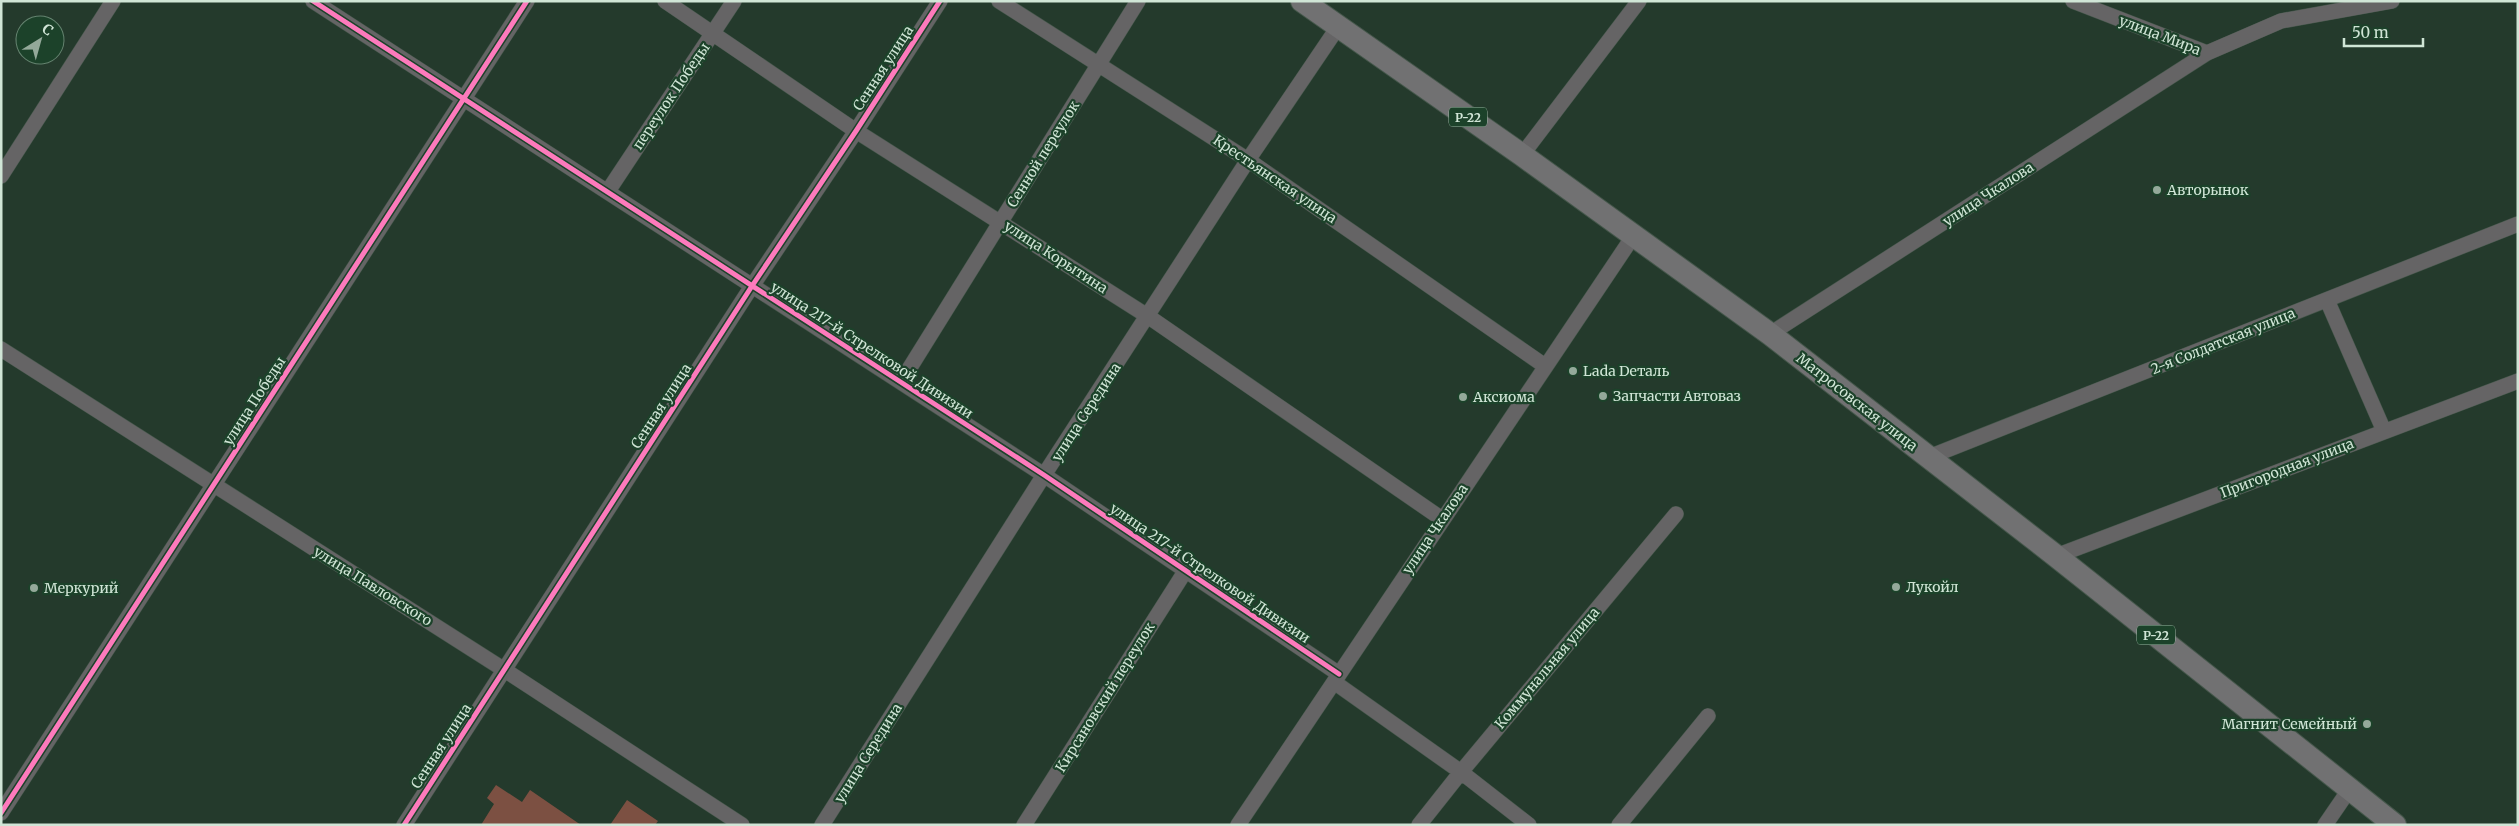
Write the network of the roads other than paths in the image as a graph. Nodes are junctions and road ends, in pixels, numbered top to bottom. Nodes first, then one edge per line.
1 (114, 1) edge
2 (313, 1) edge
3 (527, 1) edge
4 (666, 1) edge
5 (734, 1) edge
6 (940, 1) edge
7 (999, 1) edge
8 (1138, 1) edge
9 (1302, 1) edge
10 (1639, 1) edge
11 (2073, 1) edge
12 (2392, 1) edge
13 (1338, 26) junction
14 (713, 33) junction
15 (2207, 53) junction
16 (1100, 64) junction
17 (466, 98) junction
18 (856, 131) junction
19 (1522, 155) junction
20 (1248, 160) junction
21 (1, 176) edge
22 (608, 191) junction
23 (1000, 222) junction
24 (2518, 224) edge
25 (1634, 235) junction
26 (752, 286) junction
27 (2327, 300) junction
28 (1149, 317) junction
29 (1770, 334) junction
30 (1, 349) edge
31 (1545, 366) junction
32 (2518, 380) edge
33 (900, 382) junction
34 (2384, 432) junction
35 (1929, 457) junction
36 (1044, 475) junction
37 (213, 485) junction
38 (1676, 514) dead end
39 (1442, 518) junction
40 (2056, 556) junction
41 (1186, 570) junction
42 (504, 669) junction
43 (1337, 678) junction
44 (1708, 716) dead end
45 (1461, 772) junction
46 (2349, 790) junction
47 (1, 813) edge
48 (404, 825) edge
49 (742, 825) edge
50 (822, 825) edge
51 (1024, 825) edge
52 (1238, 825) edge
53 (1419, 825) edge
54 (1529, 825) edge
55 (1619, 825) edge
56 (2325, 825) edge
57 (2395, 825) edge

1 - 21 street
2 - 17 street, улица 217-й Стрелковой Дивизии
3 - 17 street, улица Победы
4 - 14 street, улица Корытина
5 - 14 street, переулок Победы
6 - 18 street, Сенная улица
7 - 16 street, Крестьянская улица
8 - 16 street, Сенной переулок
9 - 13 highway, Матросовская улица / Р-22
10 - 19 street
11 - 15 street, улица Мира
12 - 15 street, улица Мира
13 - 19 highway, Матросовская улица / Р-22
13 - 20 street, улица Середина
14 - 18 street, улица Корытина
14 - 22 street, переулок Победы
15 - 29 street, улица Чкалова
16 - 20 street, Крестьянская улица
16 - 23 street, Сенной переулок
17 - 22 street, улица 217-й Стрелковой Дивизии
17 - 37 street, улица Победы
18 - 23 street, улица Корытина
18 - 26 street, Сенная улица
19 - 25 highway, Матросовская улица / Р-22
20 - 28 street, улица Середина
20 - 31 street, Крестьянская улица
22 - 26 street, улица 217-й Стрелковой Дивизии
23 - 28 street, улица Корытина
23 - 33 street, Сенной переулок
24 - 27 street, 2-я Солдатская улица
25 - 29 highway, Матросовская улица / Р-22
25 - 31 street, улица Чкалова
26 - 33 street, улица 217-й Стрелковой Дивизии
26 - 42 street, Сенная улица
27 - 34 street
27 - 35 street, 2-я Солдатская улица
28 - 36 street, улица Середина
28 - 39 street, улица Корытина
29 - 35 highway, Матросовская улица / Р-22
30 - 37 street, улица Павловского
31 - 39 street, улица Чкалова
32 - 34 street, Пригородная улица
33 - 36 street, улица 217-й Стрелковой Дивизии
34 - 40 street, Пригородная улица
35 - 40 highway, Матросовская улица / Р-22
36 - 41 street, улица 217-й Стрелковой Дивизии
36 - 50 street, улица Середина
37 - 42 street, улица Павловского
37 - 47 street, улица Победы
38 - 45 street, Коммунальная улица
39 - 43 street, улица Чкалова
40 - 46 highway, Матросовская улица / Р-22
41 - 43 street, улица 217-й Стрелковой Дивизии
41 - 51 street, Кирсановский переулок
42 - 48 street, Сенная улица
42 - 49 street, улица Павловского
43 - 45 street, улица 217-й Стрелковой Дивизии
43 - 52 street, улица Чкалова
44 - 55 street
45 - 53 street, Коммунальная улица
45 - 54 street, улица 217-й Стрелковой Дивизии
46 - 56 street
46 - 57 highway, Матросовская улица / Р-22

